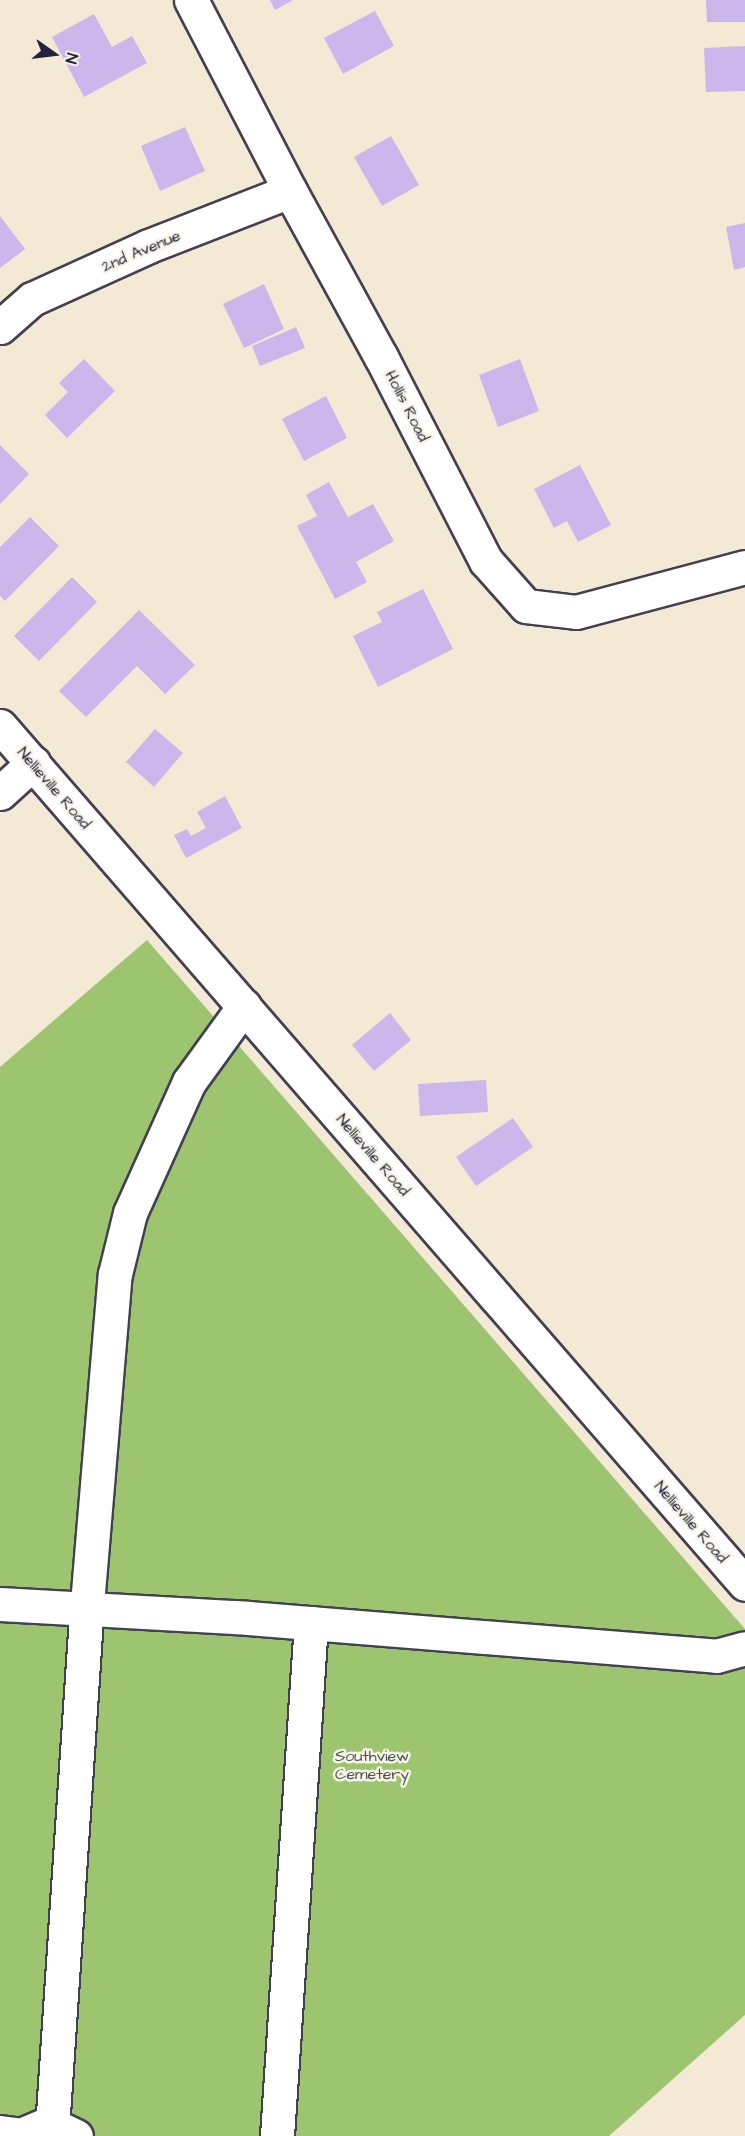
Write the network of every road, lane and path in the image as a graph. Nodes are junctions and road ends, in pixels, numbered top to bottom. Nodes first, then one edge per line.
1 (191, 0) edge
2 (290, 191) junction
3 (0, 327) edge
4 (745, 567) edge
5 (0, 726) edge
6 (33, 763) junction
7 (0, 793) edge
8 (244, 1006) junction
9 (745, 1584) edge
10 (0, 1604) edge
11 (87, 1609) junction
12 (311, 1623) junction
13 (745, 1648) edge
14 (63, 2130) edge
15 (0, 2132) edge
16 (277, 2136) edge

1 - 2 street, Hollis Road
2 - 3 street, 2nd Avenue
2 - 4 street, Hollis Road
5 - 6 street, Nellieville Road
6 - 7 street
6 - 8 street, Nellieville Road
8 - 9 street, Nellieville Road
8 - 11 street
10 - 11 street
11 - 12 street
11 - 14 street
12 - 13 street
12 - 16 street
14 - 15 street

